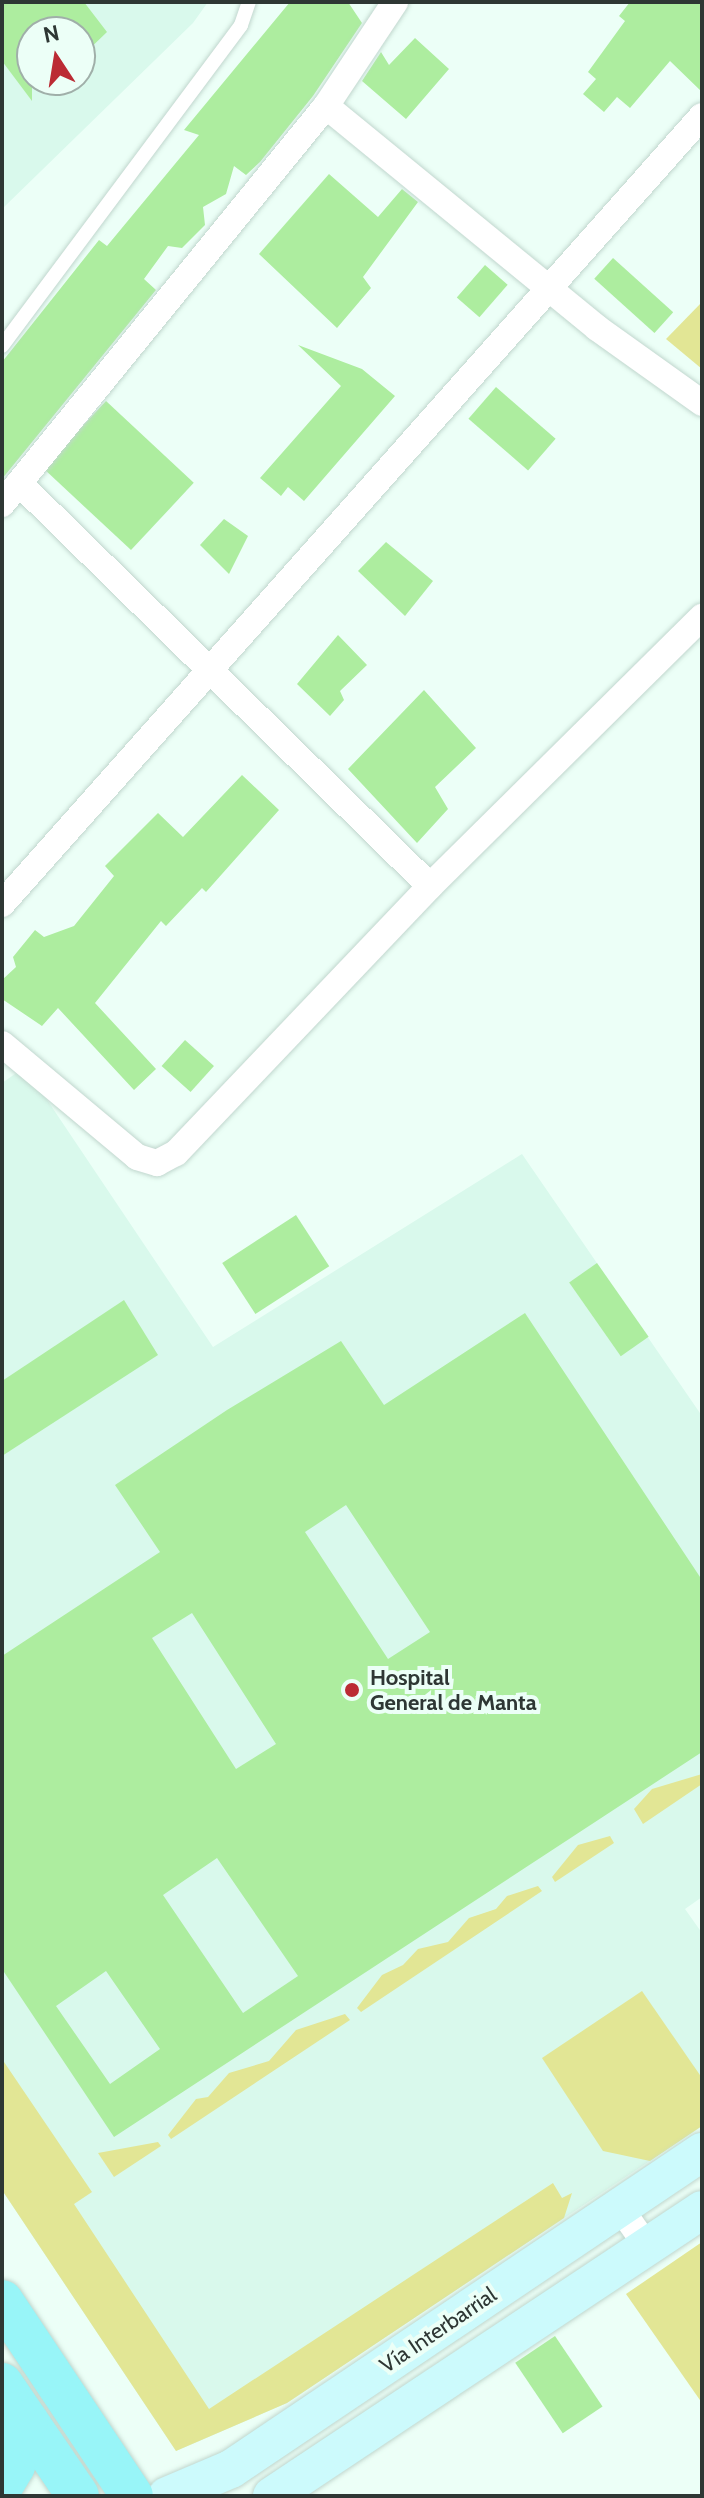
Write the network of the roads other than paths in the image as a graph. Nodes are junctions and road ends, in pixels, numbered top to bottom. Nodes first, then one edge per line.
1 (249, 2) edge
2 (395, 2) edge
3 (326, 106) junction
4 (702, 116) edge
5 (547, 286) junction
6 (2, 346) edge
7 (702, 403) edge
8 (19, 483) junction
9 (2, 504) edge
10 (702, 617) edge
11 (213, 670) junction
12 (430, 886) junction
13 (2, 904) edge
14 (2, 1044) edge
15 (702, 2152) edge
16 (620, 2208) junction
17 (702, 2210) edge
18 (647, 2246) junction
19 (2, 2301) edge
20 (2, 2384) edge
21 (27, 2421) junction
22 (2, 2486) edge
23 (78, 2496) edge
24 (132, 2496) edge
25 (167, 2496) edge
26 (272, 2496) edge

1 - 6 lane
2 - 3 street
3 - 5 street
3 - 8 street
4 - 5 street
5 - 7 street
5 - 11 street
8 - 9 street
8 - 11 street
10 - 12 street
11 - 12 street
11 - 13 street
12 - 14 street
15 - 16 main road, Vía Interbarrial
16 - 18 street
16 - 25 main road, Vía Interbarrial
17 - 18 main road, Vía Interbarrial
18 - 26 main road, Vía Interbarrial
19 - 24 main road
20 - 21 main road
21 - 22 main road
21 - 23 main road

